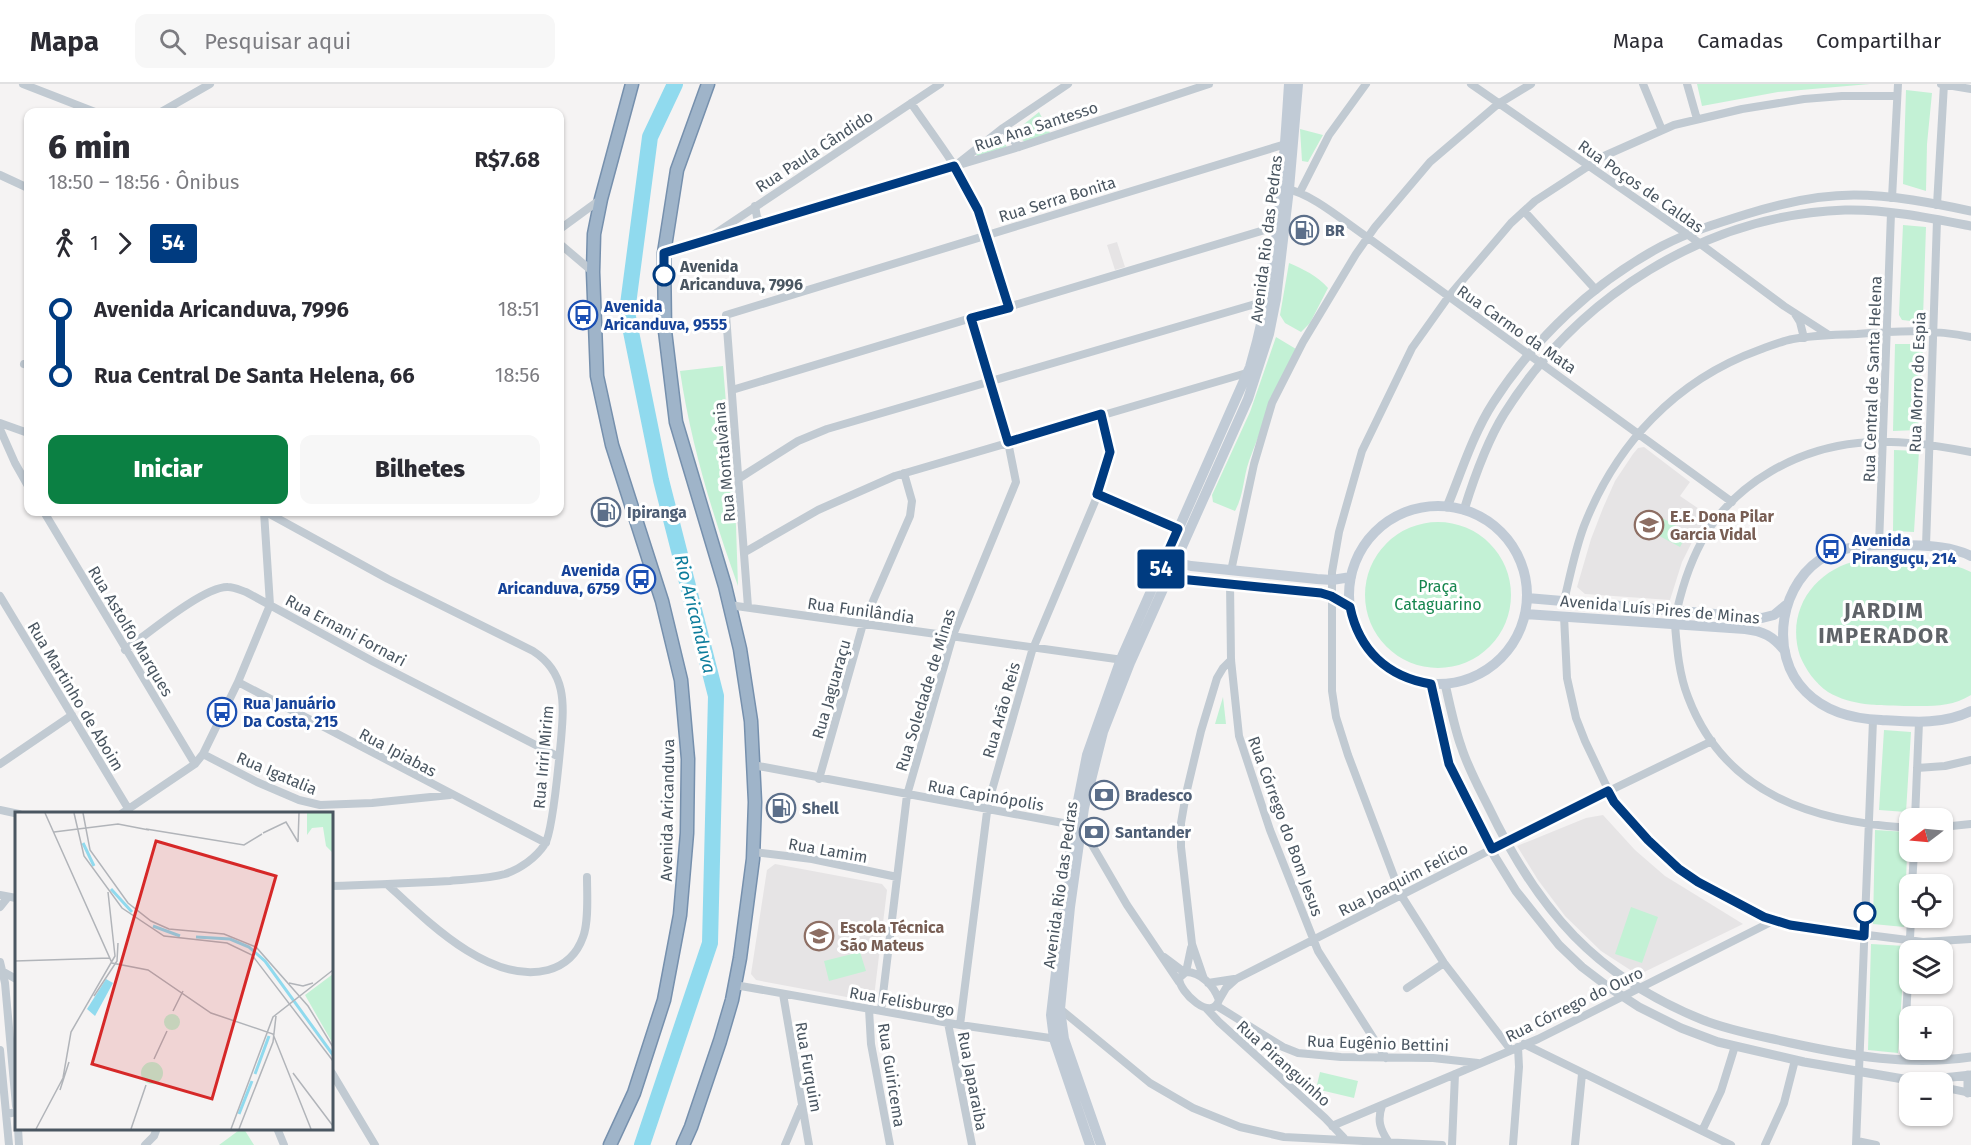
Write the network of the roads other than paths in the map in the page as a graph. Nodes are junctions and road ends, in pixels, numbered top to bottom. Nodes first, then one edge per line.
1 (23, 84) edge
2 (210, 84) edge
3 (632, 84) edge
4 (708, 84) edge
5 (939, 84) edge
6 (1068, 84) edge
7 (1209, 84) edge
8 (1289, 84) edge
9 (1298, 84) edge
10 (1366, 84) edge
11 (1471, 84) edge
12 (1531, 84) edge
13 (1643, 84) edge
14 (1687, 84) edge
15 (1898, 84) edge
16 (1942, 84) edge
17 (1971, 89) edge
18 (1897, 96) junction
19 (911, 103) junction
20 (1498, 104) junction
21 (85, 108) edge
22 (168, 108) edge
23 (1697, 118) junction
24 (1003, 128) junction
25 (1662, 130) junction
26 (1289, 143) junction
27 (1019, 147) junction
28 (954, 166) junction
29 (1588, 166) junction
30 (0, 175) edge
31 (24, 186) edge
32 (1290, 190) junction
33 (1892, 198) junction
34 (601, 199) junction
35 (1937, 205) junction
36 (755, 206) junction
37 (1524, 211) junction
38 (1971, 211) edge
39 (1891, 213) junction
40 (1937, 220) junction
41 (763, 224) junction
42 (1281, 225) junction
43 (564, 226) edge
44 (1971, 226) edge
45 (1687, 234) junction
46 (987, 235) junction
47 (1367, 237) junction
48 (704, 242) junction
49 (1700, 244) junction
50 (564, 248) edge
51 (664, 253) junction
52 (592, 272) junction
53 (1596, 290) junction
54 (1449, 296) junction
55 (1272, 300) junction
56 (1009, 308) junction
57 (1794, 313) junction
58 (726, 315) joint
59 (971, 318) junction
60 (1932, 331) junction
61 (1887, 332) junction
62 (1829, 335) junction
63 (1971, 337) edge
64 (1804, 338) junction
65 (1530, 355) junction
66 (1541, 362) junction
67 (1252, 372) junction
68 (990, 381) junction
69 (732, 390) junction
70 (1101, 414) junction
71 (0, 423) edge
72 (0, 429) edge
73 (24, 432) edge
74 (1640, 434) junction
75 (1008, 442) junction
76 (1883, 442) junction
77 (1928, 445) junction
78 (1971, 452) edge
79 (904, 473) junction
80 (24, 479) edge
81 (738, 479) junction
82 (1097, 494) junction
83 (1732, 502) junction
84 (1447, 507) junction
85 (1464, 510) junction
86 (46, 516) edge
87 (265, 516) edge
88 (272, 516) edge
89 (1178, 529) junction
90 (1879, 545) junction
91 (1926, 546) junction
92 (745, 552) junction
93 (1971, 556) edge
94 (1170, 561) junction
95 (1231, 571) junction
96 (1164, 575) junction
97 (1351, 577) junction
98 (1332, 580) junction
99 (1230, 583) junction
100 (0, 596) edge
101 (1331, 596) junction
102 (1527, 598) junction
103 (1564, 601) junction
104 (270, 605) junction
105 (729, 605) junction
106 (1786, 605) junction
107 (748, 607) junction
108 (1350, 607) junction
109 (1677, 610) junction
110 (1525, 614) junction
111 (1564, 616) junction
112 (863, 624) junction
113 (1675, 625) junction
114 (953, 637) junction
115 (1033, 649) junction
116 (125, 650) junction
117 (1785, 651) junction
118 (1231, 660) junction
119 (1126, 661) junction
120 (238, 682) junction
121 (1431, 684) junction
122 (1445, 684) junction
123 (1971, 711) edge
124 (72, 715) junction
125 (1873, 720) junction
126 (1919, 722) junction
127 (1712, 741) junction
128 (202, 754) junction
129 (559, 757) junction
130 (1971, 760) edge
131 (0, 764) edge
132 (195, 764) junction
133 (753, 765) junction
134 (1917, 768) junction
135 (819, 779) junction
136 (1608, 791) junction
137 (451, 795) junction
138 (907, 795) junction
139 (1915, 808) edge
140 (987, 809) junction
141 (0, 810) edge
142 (129, 810) junction
143 (15, 812) edge
144 (124, 812) edge
145 (1868, 824) junction
146 (1971, 824) edge
147 (1953, 826) edge
148 (1077, 827) junction
149 (1899, 827) edge
150 (1506, 842) junction
151 (546, 843) junction
152 (1492, 849) junction
153 (753, 852) junction
154 (897, 877) junction
155 (588, 878) dead end
156 (388, 885) junction
157 (333, 886) edge
158 (1401, 895) junction
159 (4, 896) edge
160 (0, 907) edge
161 (1775, 920) junction
162 (1864, 936) junction
163 (1313, 939) junction
164 (1971, 939) edge
165 (1901, 940) edge
166 (1953, 940) edge
167 (1192, 944) junction
168 (1160, 954) junction
169 (1444, 963) junction
170 (1, 967) edge
171 (1185, 972) junction
172 (15, 978) edge
173 (1236, 979) junction
174 (1206, 981) junction
175 (1179, 982) junction
176 (735, 985) junction
177 (1639, 987) junction
178 (1407, 988) dead end
179 (783, 994) junction
180 (1622, 996) junction
181 (1218, 1003) junction
182 (1056, 1006) junction
183 (1206, 1008) junction
184 (869, 1009) junction
185 (881, 1011) junction
186 (948, 1023) junction
187 (960, 1025) junction
188 (1059, 1039) junction
189 (1735, 1046) junction
190 (1518, 1047) junction
191 (0, 1050) edge
192 (1860, 1057) junction
193 (1386, 1058) junction
194 (1971, 1058) edge
195 (1953, 1059) edge
196 (1795, 1060) junction
197 (1899, 1060) edge
198 (1904, 1060) edge
199 (12, 1062) junction
200 (1, 1063) edge
201 (1479, 1063) junction
202 (1911, 1072) edge
203 (1859, 1073) junction
204 (333, 1074) edge
205 (1455, 1074) junction
206 (1582, 1074) junction
207 (1970, 1075) edge
208 (1953, 1077) edge
209 (1899, 1079) edge
210 (1953, 1089) edge
211 (1970, 1093) edge
212 (15, 1095) edge
213 (802, 1106) junction
214 (1382, 1106) junction
215 (15, 1112) edge
216 (7, 1114) junction
217 (1332, 1126) junction
218 (18, 1130) edge
219 (156, 1130) edge
220 (278, 1130) edge
221 (1702, 1131) junction
222 (1344, 1138) junction
223 (1388, 1141) junction
224 (1856, 1143) edge
225 (9, 1145) edge
226 (19, 1145) edge
227 (145, 1145) edge
228 (284, 1145) edge
229 (375, 1145) edge
230 (610, 1145) edge
231 (683, 1145) edge
232 (785, 1145) edge
233 (809, 1145) edge
234 (890, 1145) edge
235 (972, 1145) edge
236 (1090, 1145) edge
237 (1101, 1145) edge
238 (1442, 1145) edge
239 (1452, 1145) edge
240 (1514, 1145) edge
241 (1575, 1145) edge
242 (1731, 1145) edge
243 (1764, 1145) edge
244 (1876, 1145) edge

1 - 21 street
2 - 22 street
3 - 34 highway, Avenida Aricanduva
4 - 51 highway
5 - 19 street, Rua Paula Cândido
6 - 24 street
7 - 27 street, Rua Ana Santesso
8 - 26 main road, Avenida Rio das Pedras
9 - 26 main road, Avenida Rio das Pedras
10 - 32 street
11 - 20 street, Rua Poços de Caldas
12 - 20 street
13 - 25 street
14 - 23 street
15 - 18 street
16 - 17 street
16 - 35 street
18 - 23 street
18 - 33 street
19 - 28 street
19 - 36 street, Rua Paula Cândido
20 - 29 street, Rua Poços de Caldas
20 - 47 street
23 - 25 street
24 - 27 street
24 - 28 street
25 - 29 street
26 - 32 main road, Avenida Rio das Pedras
26 - 46 street, Rua Serra Bonita
27 - 28 street, Rua Ana Santesso
28 - 41 street, Rua Ana Santesso
28 - 46 street
29 - 37 street
29 - 45 street, Rua Poços de Caldas
30 - 31 street
32 - 42 main road, Avenida Rio das Pedras
32 - 47 street, Rua Carmo da Mata
33 - 35 street
33 - 45 street
34 - 43 street
34 - 52 highway, Avenida Aricanduva
35 - 38 street
36 - 41 street
36 - 48 street, Rua Paula Cândido
37 - 53 street
37 - 54 street
39 - 40 street
39 - 49 street
39 - 61 street, Rua Central de Santa Helena
40 - 44 street
40 - 60 street, Rua Morro do Espia
41 - 48 street, Rua Ana Santesso
42 - 55 main road, Avenida Rio das Pedras
42 - 56 street
45 - 49 street, Rua Poços de Caldas
45 - 53 street
46 - 56 street
46 - 58 street, Rua Serra Bonita
47 - 54 street, Rua Carmo da Mata
47 - 95 street
48 - 51 street, Rua Ana Santesso
49 - 57 street, Rua Poços de Caldas
49 - 66 street
50 - 52 street
51 - 105 highway
52 - 230 highway, Avenida Aricanduva
53 - 65 street
54 - 65 street, Rua Carmo da Mata
54 - 98 street
55 - 67 main road, Avenida Rio das Pedras
55 - 68 street
56 - 59 street
57 - 62 street, Rua Poços de Caldas
57 - 64 street
58 - 69 street, Rua Montalvânia
59 - 68 street, Rua Soledade de Minas
59 - 69 street
60 - 61 street
60 - 63 street
60 - 77 street, Rua Morro do Espia
61 - 62 street
61 - 76 street, Rua Central de Santa Helena
62 - 64 street
64 - 74 street
65 - 66 street, Rua Carmo da Mata
65 - 84 street
66 - 74 street, Rua Carmo da Mata
66 - 85 street
67 - 70 street
67 - 89 main road, Avenida Rio das Pedras
67 - 94 main road, Avenida Rio das Pedras
68 - 75 street, Rua Soledade de Minas
68 - 81 street
69 - 81 street, Rua Montalvânia
70 - 75 street
70 - 82 street, Rua Arão Reis
71 - 73 street
72 - 80 street
74 - 83 street, Rua Carmo da Mata
74 - 103 street
75 - 79 street
75 - 114 street, Rua Soledade de Minas
76 - 77 street
76 - 83 street
76 - 90 street, Rua Central de Santa Helena
77 - 78 street
77 - 91 street, Rua Morro do Espia
79 - 92 street
79 - 112 street, Rua Jaguaraçu
81 - 92 street, Rua Montalvânia
82 - 89 street
82 - 115 street, Rua Arão Reis
83 - 109 street
84 - 85 main road
84 - 97 main road
85 - 102 main road
86 - 116 street, Rua Astolfo Marques
87 - 104 street
88 - 129 street, Rua Iriri Mirim
89 - 94 main road, Avenida Rio das Pedras
90 - 91 main road
90 - 106 main road
91 - 93 main road
92 - 107 street, Rua Montalvânia
94 - 95 main road
94 - 96 main road, Avenida Rio das Pedras
95 - 98 main road
96 - 99 main road
96 - 119 main road, Avenida Rio das Pedras
97 - 98 main road
97 - 108 main road
98 - 101 street
99 - 101 main road
99 - 118 street, Rua Córrego do Bom Jesus
100 - 124 street, Rua Martinho de Aboim
101 - 108 main road
101 - 158 street
102 - 103 main road, Avenida Luís Pires de Minas
102 - 110 main road
103 - 109 main road, Avenida Luís Pires de Minas
104 - 116 street, Rua Ernani Fornari
104 - 120 street
104 - 129 street, Rua Ernani Fornari
105 - 107 street, Rua Funilândia
105 - 133 highway
106 - 109 main road, Avenida Luís Pires de Minas
106 - 117 main road
107 - 112 street, Rua Funilândia
108 - 121 main road
110 - 111 main road, Avenida Luís Pires de Minas
110 - 122 main road
111 - 113 main road, Avenida Luís Pires de Minas
111 - 136 street
112 - 114 street, Rua Funilândia
112 - 135 street, Rua Jaguaraçu
113 - 117 main road, Avenida Luís Pires de Minas
113 - 127 street
114 - 115 street, Rua Funilândia
114 - 138 street, Rua Soledade de Minas
115 - 119 street, Rua Funilândia
115 - 140 street, Rua Arão Reis
116 - 132 street, Rua Astolfo Marques
117 - 125 main road
118 - 163 street, Rua Córrego do Bom Jesus
118 - 167 street
119 - 148 main road, Avenida Rio das Pedras
120 - 128 street
120 - 137 street, Rua Ipiabas
121 - 122 main road
121 - 152 street
122 - 150 street
123 - 126 main road
124 - 131 street
124 - 142 street, Rua Martinho de Aboim
125 - 126 main road
125 - 145 street
126 - 134 street
127 - 136 street, Rua Joaquim Felício
127 - 145 street
128 - 132 street
128 - 137 street, Rua Igatalia
129 - 151 street, Rua Iriri Mirim
130 - 134 street
132 - 142 street
133 - 135 street, Rua Capinópolis
133 - 153 highway
134 - 139 street
135 - 138 street, Rua Capinópolis
136 - 150 street, Rua Joaquim Felício
136 - 161 street
137 - 151 street, Rua Ipiabas
138 - 140 street, Rua Capinópolis
138 - 154 street, Rua Soledade de Minas
140 - 148 street, Rua Capinópolis
140 - 187 street, Rua Arão Reis
141 - 143 street
142 - 144 street
145 - 149 street
145 - 162 street
146 - 147 street
148 - 168 street, Rua Piranguinho
148 - 182 main road, Avenida Rio das Pedras
150 - 152 street, Rua Joaquim Felício
150 - 177 street
151 - 156 street
152 - 158 street, Rua Joaquim Felício
152 - 180 street
153 - 154 street, Rua Lamim
153 - 176 highway
154 - 185 street, Rua Soledade de Minas
155 - 156 street
156 - 157 street
158 - 163 street, Rua Joaquim Felício
158 - 169 street
159 - 160 street
161 - 162 street
161 - 177 street, Rua Córrego do Ouro
162 - 165 street
162 - 192 street
163 - 173 street, Rua Joaquim Felício
163 - 193 street, Rua Córrego do Bom Jesus
164 - 166 street
167 - 171 street
167 - 174 street
168 - 171 street
168 - 175 street, Rua Piranguinho
169 - 178 street
169 - 190 street
170 - 172 street
170 - 199 street
171 - 174 street
171 - 175 street
173 - 174 street, Rua Joaquim Felício
173 - 181 street, Rua Joaquim Felício
174 - 181 street
175 - 183 street, Rua Piranguinho
176 - 179 street, Rua Felisburgo
176 - 231 highway
177 - 180 street, Rua Córrego do Ouro
177 - 192 street
179 - 184 street, Rua Felisburgo
179 - 213 street, Rua Furquim
180 - 189 street
180 - 190 street, Rua Córrego do Ouro
181 - 183 street
181 - 193 street, Rua Eugênio Bettini
182 - 188 main road, Avenida Rio das Pedras
182 - 222 street
183 - 217 street, Rua Piranguinho
184 - 185 street, Rua Felisburgo
184 - 234 street, Rua Guiricema
185 - 186 street, Rua Felisburgo
186 - 187 street, Rua Felisburgo
186 - 235 street, Rua Japaraiba
187 - 188 street, Rua Felisburgo
188 - 236 main road, Avenida Rio das Pedras
188 - 237 main road, Avenida Rio das Pedras
189 - 196 street
189 - 221 street
190 - 201 street, Rua Córrego do Ouro
190 - 206 street
190 - 240 street
191 - 200 street
192 - 197 street
192 - 203 street
193 - 201 street, Rua Eugênio Bettini
194 - 195 street
196 - 203 street
196 - 243 street
198 - 202 street
199 - 200 street
199 - 212 street
200 - 216 street
201 - 205 street, Rua Córrego do Ouro
203 - 209 street
203 - 224 street
204 - 229 street
205 - 214 street, Rua Córrego do Ouro
205 - 239 street
206 - 221 street
206 - 241 street
207 - 208 street
207 - 211 street
210 - 211 street
213 - 232 street
213 - 233 street, Rua Furquim
214 - 217 street, Rua Córrego do Ouro
214 - 223 street
215 - 216 street
216 - 225 street
217 - 222 street, Rua Piranguinho
218 - 226 street
219 - 227 street
220 - 228 street
221 - 242 street
222 - 223 street
223 - 238 street
224 - 244 street

